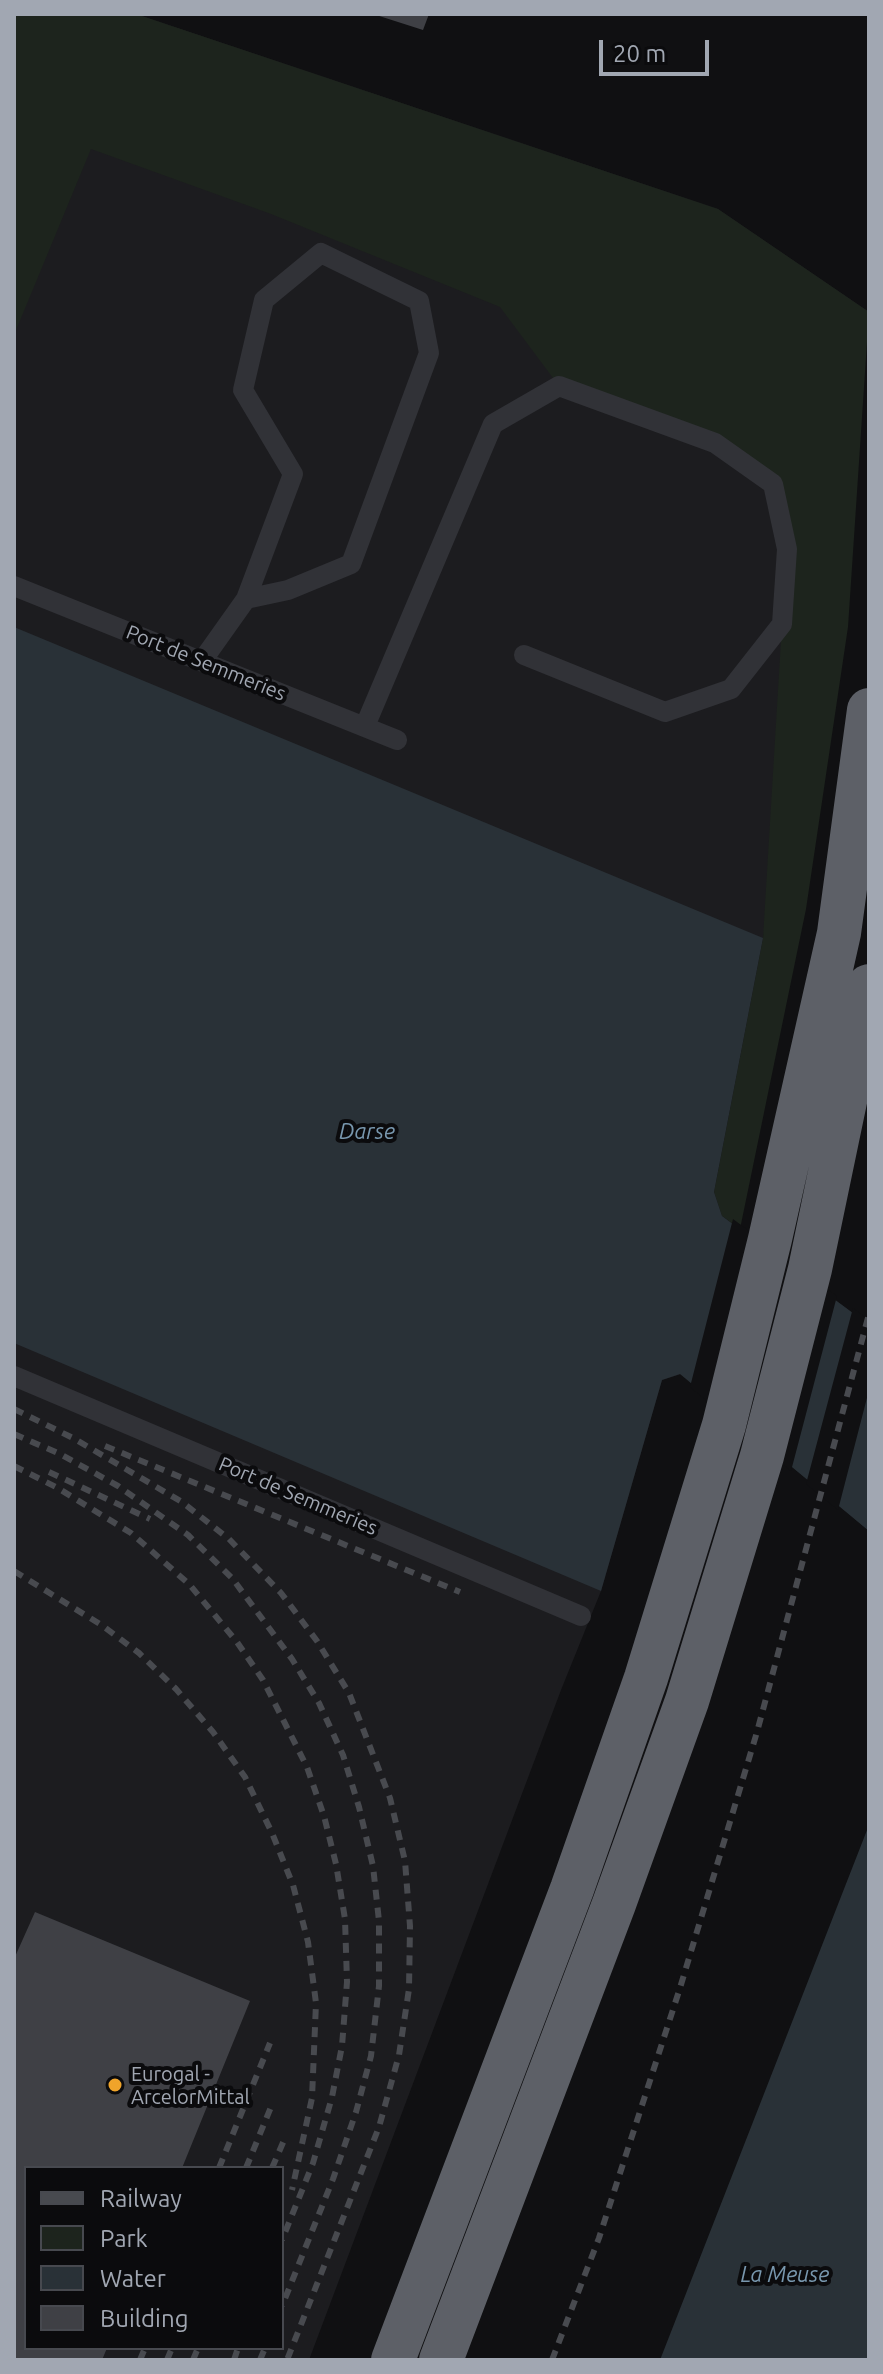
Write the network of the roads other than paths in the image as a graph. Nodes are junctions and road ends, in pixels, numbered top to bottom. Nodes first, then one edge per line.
1 (14, 586) edge
2 (246, 599) junction
3 (524, 655) dead end
4 (202, 661) junction
5 (869, 710) edge
6 (365, 726) junction
7 (397, 740) dead end
8 (869, 986) edge
9 (14, 1376) edge
10 (581, 1616) dead end
11 (393, 2360) edge
12 (441, 2360) edge

1 - 4 lane, Port de Semmeries
2 - 2 lane
2 - 4 lane
3 - 6 lane
4 - 6 lane, Port de Semmeries
5 - 11 highway
6 - 7 lane, Port de Semmeries
8 - 12 highway
9 - 10 lane, Port de Semmeries

